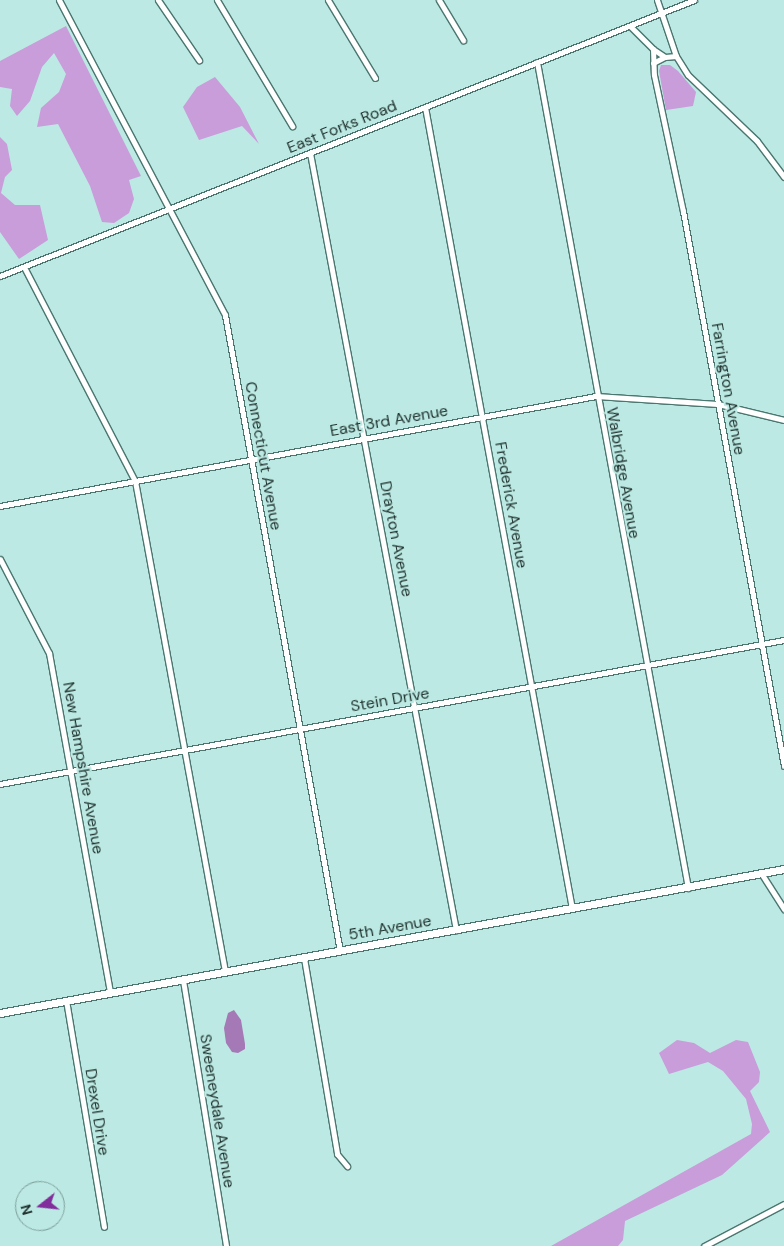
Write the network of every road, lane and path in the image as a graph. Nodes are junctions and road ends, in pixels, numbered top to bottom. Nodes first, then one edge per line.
1 (59, 0) edge
2 (158, 0) edge
3 (217, 0) edge
4 (328, 0) edge
5 (439, 0) edge
6 (657, 0) edge
7 (694, 0) edge
8 (660, 13) junction
9 (630, 26) junction
10 (463, 40) dead end
11 (653, 49) junction
12 (676, 56) junction
13 (665, 57) junction
14 (199, 60) dead end
15 (537, 62) junction
16 (653, 62) junction
17 (375, 78) dead end
18 (425, 107) junction
19 (292, 126) dead end
20 (310, 153) junction
21 (784, 177) edge
22 (169, 209) junction
23 (24, 267) junction
24 (0, 276) edge
25 (596, 396) junction
26 (718, 404) junction
27 (482, 418) junction
28 (784, 420) edge
29 (364, 438) junction
30 (251, 459) junction
31 (135, 481) junction
32 (0, 506) edge
33 (0, 559) edge
34 (784, 640) edge
35 (762, 644) junction
36 (646, 666) junction
37 (532, 687) junction
38 (416, 708) junction
39 (299, 729) junction
40 (185, 750) junction
41 (784, 766) edge
42 (70, 771) junction
43 (0, 784) edge
44 (784, 869) edge
45 (761, 873) junction
46 (688, 888) junction
47 (572, 909) junction
48 (784, 909) edge
49 (456, 930) junction
50 (340, 951) junction
51 (304, 958) junction
52 (226, 972) junction
53 (183, 980) junction
54 (110, 992) junction
55 (66, 1000) junction
56 (0, 1013) edge
57 (347, 1166) dead end
58 (784, 1204) edge
59 (104, 1227) dead end
60 (226, 1246) edge
61 (704, 1246) edge

1 - 22 street, Connecticut Avenue
2 - 14 street
3 - 19 street
4 - 17 street
5 - 10 street
6 - 8 street
7 - 8 street, East Forks Road
8 - 9 street, East Forks Road
8 - 12 street
9 - 11 street
9 - 15 street, East Forks Road
11 - 13 street
11 - 16 street, Farrington Avenue
12 - 13 street
12 - 21 street
13 - 16 street
15 - 18 street, East Forks Road
15 - 25 street, Walbridge Avenue
16 - 26 street, Farrington Avenue
18 - 20 street, East Forks Road
18 - 27 street, Frederick Avenue
20 - 22 street, East Forks Road
20 - 29 street, Drayton Avenue
22 - 23 street, East Forks Road
22 - 30 street, Connecticut Avenue
23 - 24 street, East Forks Road
23 - 31 street
25 - 26 street, East 3rd Avenue
25 - 27 street, East 3rd Avenue
25 - 36 street, Walbridge Avenue
26 - 28 street, East 3rd Avenue
26 - 35 street, Farrington Avenue
27 - 29 street, East 3rd Avenue
27 - 37 street, Frederick Avenue
29 - 30 street, East 3rd Avenue
29 - 38 street, Drayton Avenue
30 - 31 street, East 3rd Avenue
30 - 39 street, Connecticut Avenue
31 - 32 street, East 3rd Avenue
31 - 40 street
33 - 42 street, New Hampshire Avenue
34 - 35 street, Stein Drive
35 - 36 street, Stein Drive
35 - 41 street, Farrington Avenue
36 - 37 street, Stein Drive
36 - 46 street, Walbridge Avenue
37 - 38 street, Stein Drive
37 - 47 street, Frederick Avenue
38 - 39 street, Stein Drive
38 - 49 street, Drayton Avenue
39 - 40 street, Stein Drive
39 - 50 street, Connecticut Avenue
40 - 42 street, Stein Drive
40 - 52 street
42 - 43 street, Stein Drive
42 - 54 street, New Hampshire Avenue
44 - 45 main road, 5th Avenue
45 - 46 main road, 5th Avenue
45 - 48 street
46 - 47 main road, 5th Avenue
47 - 49 main road, 5th Avenue
49 - 50 main road, 5th Avenue
50 - 51 main road, 5th Avenue
51 - 52 main road, 5th Avenue
51 - 57 street
52 - 53 main road, 5th Avenue
53 - 54 main road, 5th Avenue
53 - 60 street, Sweeneydale Avenue
54 - 55 main road, 5th Avenue
55 - 56 main road, 5th Avenue
55 - 59 street, Drexel Drive
58 - 61 street

